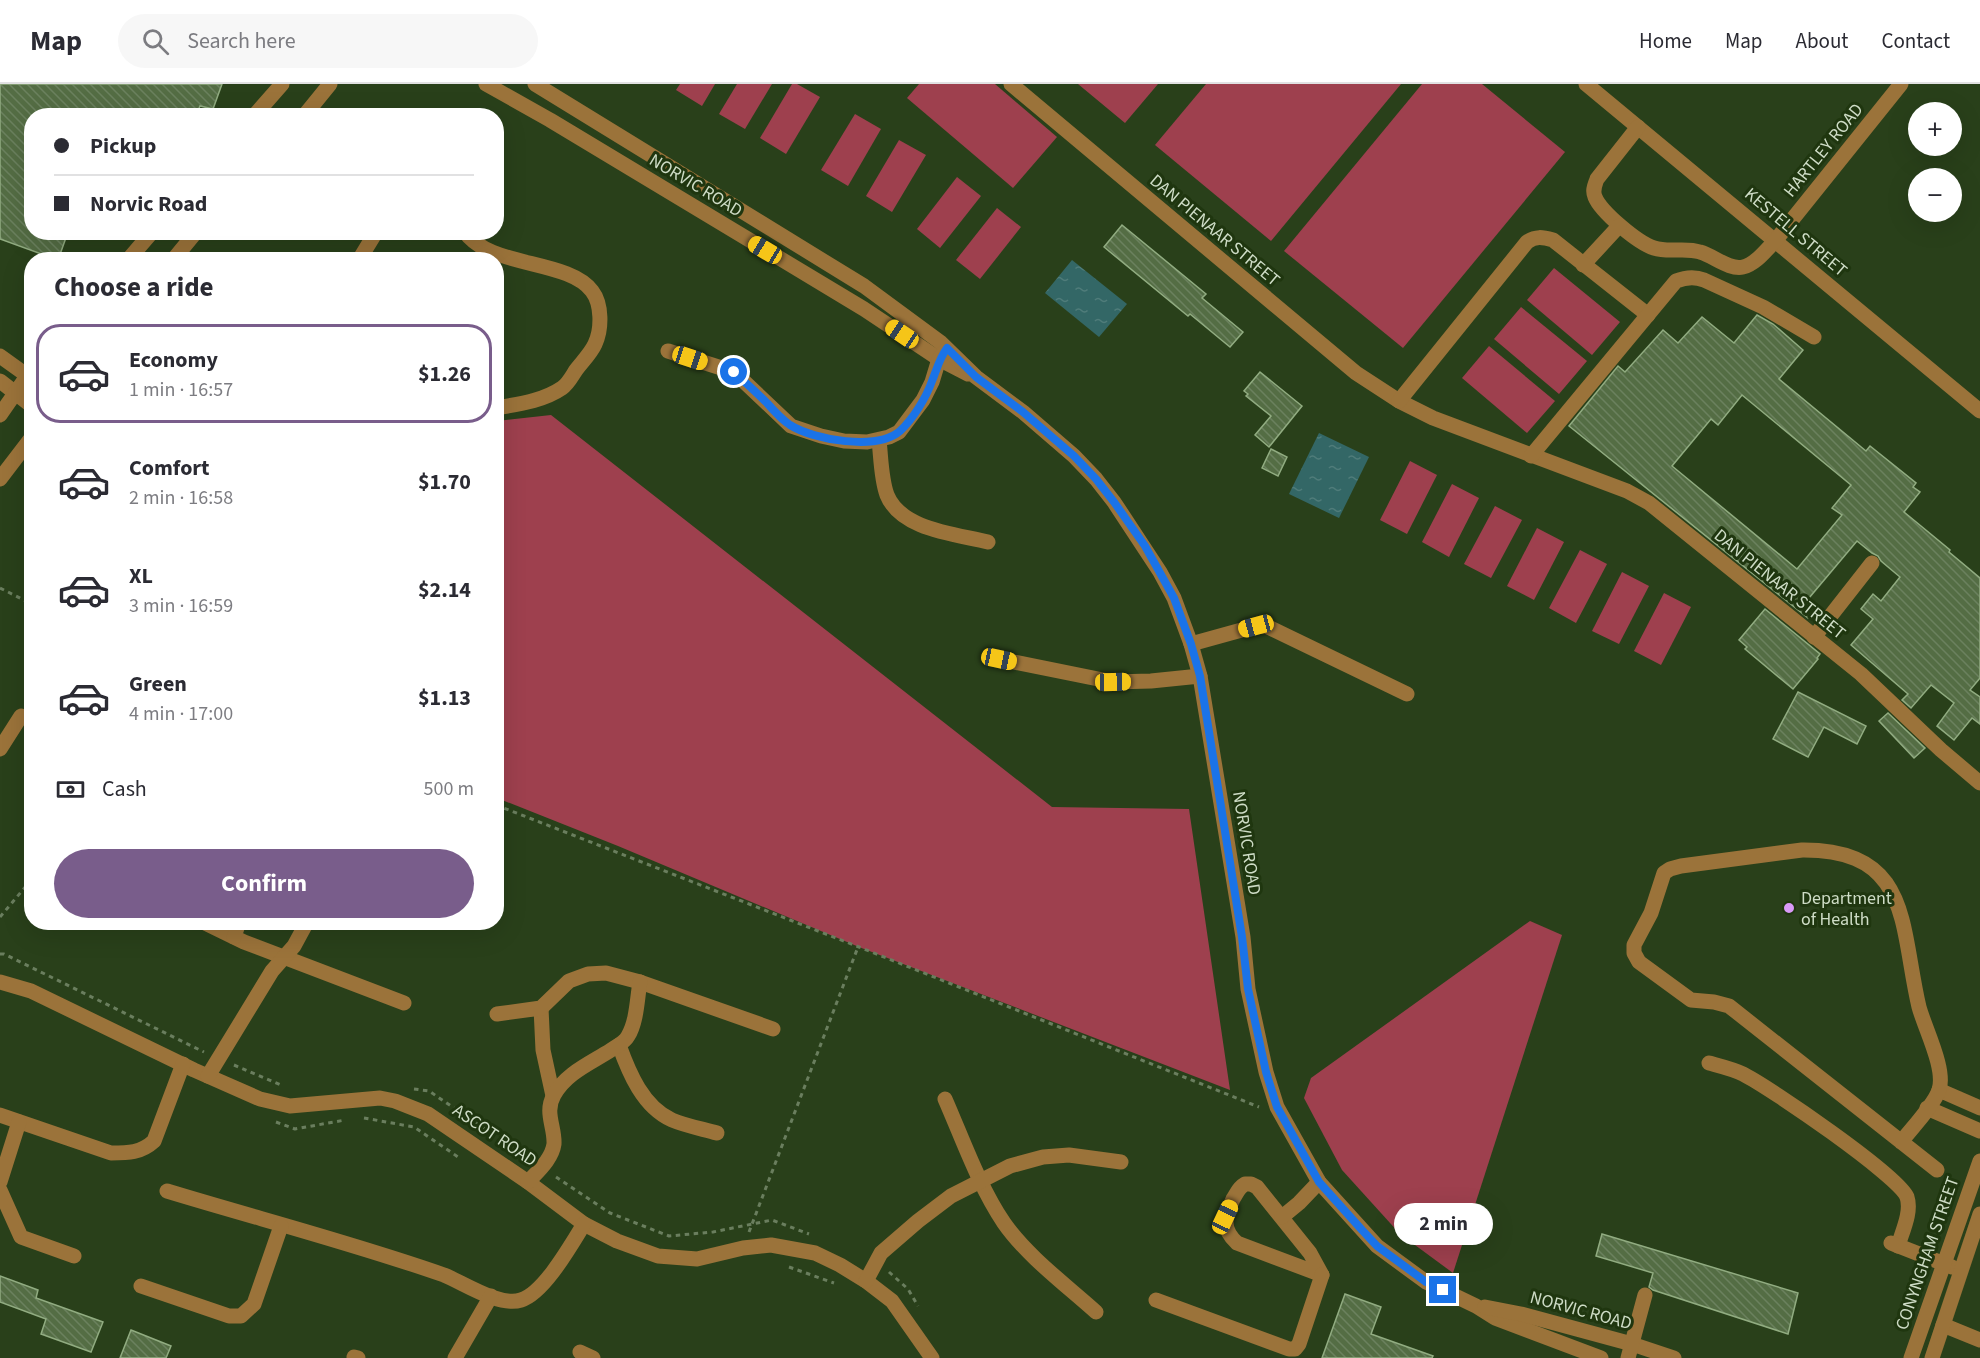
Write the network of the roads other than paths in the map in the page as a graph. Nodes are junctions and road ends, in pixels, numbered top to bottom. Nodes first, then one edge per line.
1 (282, 84) edge
2 (330, 84) edge
3 (486, 84) edge
4 (535, 84) edge
5 (1011, 84) edge
6 (1586, 84) edge
7 (1901, 84) edge
8 (261, 108) edge
9 (310, 108) edge
10 (1638, 127) junction
11 (1619, 225) junction
12 (145, 240) edge
13 (189, 240) edge
14 (472, 240) edge
15 (1775, 241) junction
16 (135, 252) edge
17 (180, 252) edge
18 (494, 252) edge
19 (504, 255) edge
20 (1583, 265) junction
21 (1648, 315) junction
22 (1814, 338) dead end
23 (668, 351) dead end
24 (943, 354) junction
25 (0, 356) edge
26 (24, 370) edge
27 (0, 381) edge
28 (24, 381) edge
29 (15, 392) junction
30 (24, 399) edge
31 (1399, 401) junction
32 (504, 407) edge
33 (1980, 411) edge
34 (0, 415) edge
35 (879, 440) junction
36 (24, 448) edge
37 (1531, 456) junction
38 (0, 479) edge
39 (988, 542) dead end
40 (1872, 563) dead end
41 (1814, 637) junction
42 (1191, 644) junction
43 (999, 659) dead end
44 (1200, 676) junction
45 (1407, 694) dead end
46 (21, 716) dead end
47 (0, 749) edge
48 (1980, 783) edge
49 (236, 930) edge
50 (303, 930) edge
51 (284, 957) junction
52 (0, 982) edge
53 (640, 982) junction
54 (404, 1004) dead end
55 (541, 1008) junction
56 (497, 1014) dead end
57 (773, 1029) dead end
58 (620, 1045) junction
59 (1709, 1063) dead end
60 (183, 1064) junction
61 (208, 1076) junction
62 (1939, 1090) junction
63 (553, 1096) junction
64 (945, 1099) dead end
65 (1928, 1108) junction
66 (1980, 1108) edge
67 (0, 1115) edge
68 (19, 1122) junction
69 (1980, 1131) edge
70 (717, 1133) dead end
71 (1901, 1142) junction
72 (1980, 1161) edge
73 (1121, 1162) dead end
74 (1937, 1170) dead end
75 (982, 1181) junction
76 (0, 1182) edge
77 (528, 1182) junction
78 (1319, 1182) junction
79 (0, 1190) edge
80 (167, 1191) dead end
81 (1980, 1214) edge
82 (1282, 1217) junction
83 (584, 1224) junction
84 (281, 1226) junction
85 (74, 1256) dead end
86 (1944, 1264) junction
87 (1961, 1269) junction
88 (1322, 1275) junction
89 (866, 1281) junction
90 (141, 1286) dead end
91 (1645, 1295) dead end
92 (491, 1296) junction
93 (1156, 1300) dead end
94 (1476, 1306) junction
95 (1096, 1312) dead end
96 (1943, 1325) junction
97 (1980, 1340) edge
98 (1630, 1351) edge
99 (455, 1358) edge
100 (932, 1358) edge
101 (1600, 1358) edge
102 (1674, 1358) edge
103 (1911, 1358) edge
104 (1932, 1358) edge

1 - 8 street
2 - 9 street
3 - 24 street, NORVIC ROAD
4 - 24 street, NORVIC ROAD
5 - 31 street, DAN PIENAAR STREET
6 - 10 street, KESTELL STREET
7 - 15 street, HARTLEY ROAD
10 - 11 street
10 - 15 street, KESTELL STREET
11 - 15 street
11 - 20 street
12 - 16 street
13 - 17 street
14 - 18 street
15 - 33 street, KESTELL STREET
19 - 32 street
20 - 21 street
20 - 31 street
21 - 22 street
21 - 37 street
23 - 35 street
24 - 35 street
24 - 42 street, NORVIC ROAD
25 - 26 street
27 - 29 street
28 - 29 street
29 - 30 street
29 - 34 street
31 - 37 street, DAN PIENAAR STREET
35 - 39 street
36 - 38 street
37 - 41 street, DAN PIENAAR STREET
40 - 41 street
41 - 48 street, DAN PIENAAR STREET
42 - 44 street, NORVIC ROAD
42 - 45 street
43 - 44 street
44 - 78 street, NORVIC ROAD
46 - 47 street
49 - 51 street
50 - 51 street
51 - 54 street
51 - 61 street
52 - 60 street, ASCOT ROAD
53 - 55 street
53 - 57 street
53 - 58 street
55 - 56 street
55 - 63 street
58 - 63 street
58 - 70 street
59 - 86 street
60 - 61 street, ASCOT ROAD
60 - 68 street
61 - 77 street, ASCOT ROAD
62 - 65 street
62 - 66 street
62 - 71 street
63 - 77 street
64 - 75 street
65 - 69 street
65 - 71 street
67 - 68 street
68 - 76 street
71 - 74 street
72 - 86 street, CONYNGHAM STREET
73 - 75 street
75 - 89 street
75 - 95 street
77 - 83 street, ASCOT ROAD
78 - 82 street
78 - 94 street, NORVIC ROAD
79 - 85 street
80 - 84 street
81 - 87 street, CONYNGHAM STREET
82 - 88 street
82 - 88 street
83 - 89 street, ASCOT ROAD
83 - 92 street
84 - 90 street
84 - 92 street
86 - 87 street
86 - 103 street, CONYNGHAM STREET
87 - 96 street, CONYNGHAM STREET
88 - 93 street
89 - 100 street, ASCOT ROAD
91 - 98 street
92 - 99 street
94 - 98 street, NORVIC ROAD
94 - 101 street, NORVIC ROAD
96 - 97 street
96 - 104 street, CONYNGHAM STREET
98 - 102 street, NORVIC ROAD

